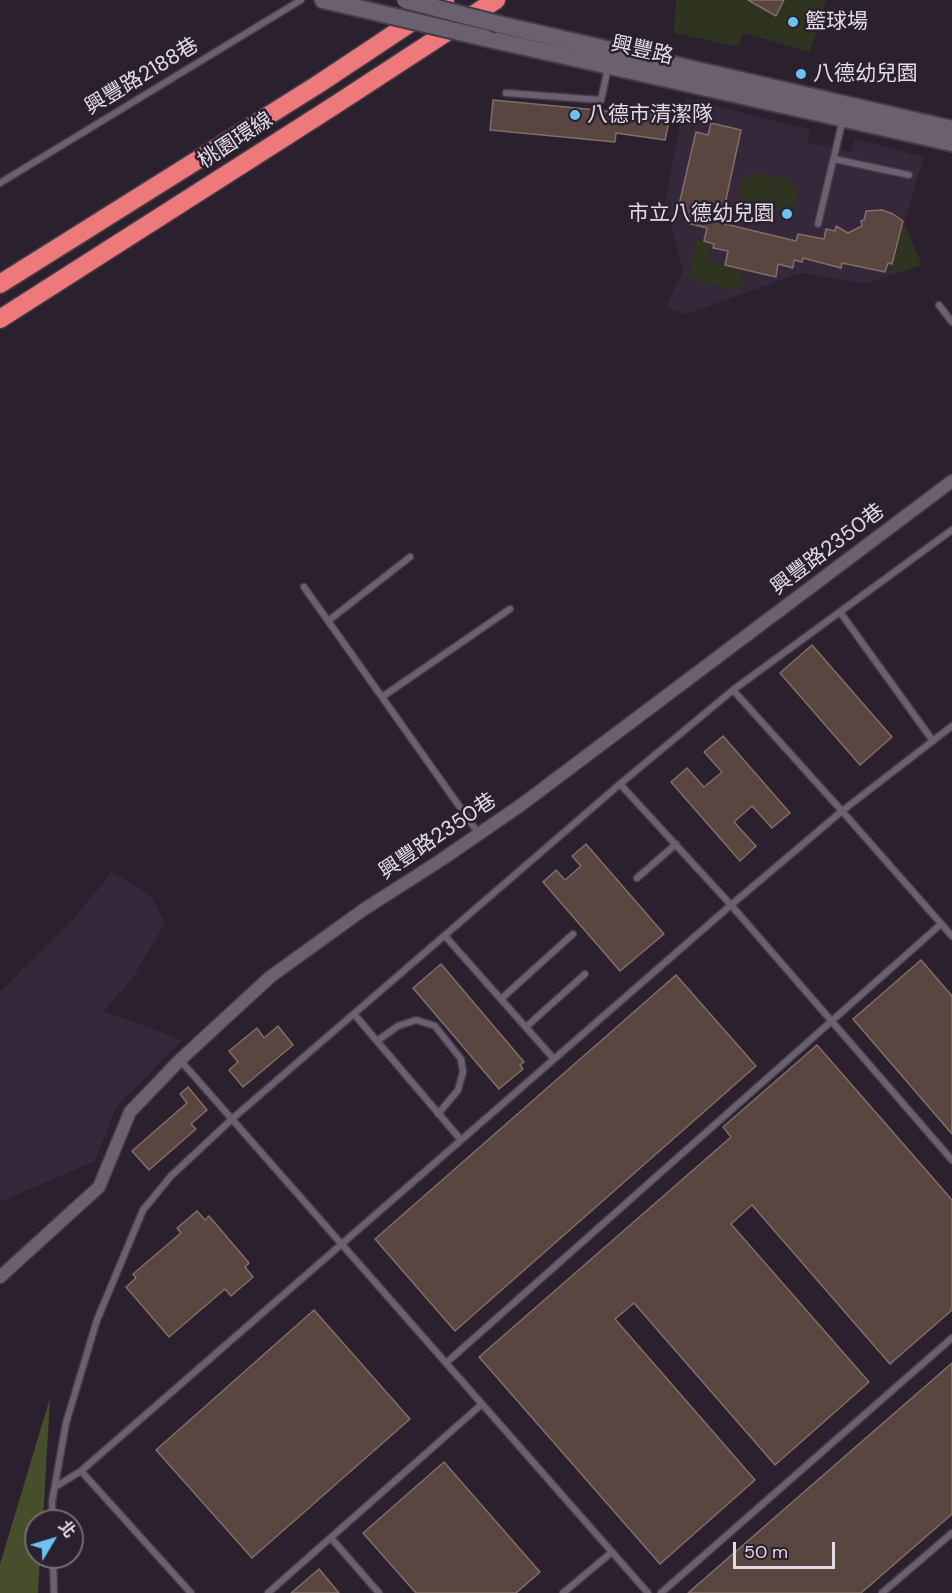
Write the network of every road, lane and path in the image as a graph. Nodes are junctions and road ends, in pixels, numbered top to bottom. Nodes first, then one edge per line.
1 (301, 0) edge
2 (322, 0) edge
3 (405, 0) edge
4 (445, 0) edge
5 (496, 0) edge
6 (611, 58) junction
7 (506, 93) dead end
8 (845, 111) junction
9 (952, 129) edge
10 (952, 143) edge
11 (834, 159) junction
12 (909, 175) dead end
13 (0, 183) edge
14 (818, 224) dead end
15 (0, 284) edge
16 (939, 305) dead end
17 (0, 319) edge
18 (952, 322) edge
19 (952, 481) edge
20 (952, 530) edge
21 (410, 557) dead end
22 (304, 587) dead end
23 (510, 609) dead end
24 (840, 612) junction
25 (328, 621) junction
26 (733, 690) junction
27 (382, 697) junction
28 (952, 726) edge
29 (933, 741) junction
30 (620, 784) junction
31 (843, 811) junction
32 (479, 834) junction
33 (676, 844) junction
34 (637, 878) dead end
35 (731, 905) junction
36 (941, 924) junction
37 (573, 934) dead end
38 (445, 936) junction
39 (952, 936) edge
40 (585, 974) dead end
41 (501, 999) junction
42 (354, 1014) junction
43 (832, 1021) junction
44 (526, 1027) junction
45 (377, 1041) junction
46 (554, 1059) junction
47 (180, 1060) junction
48 (438, 1114) junction
49 (232, 1119) junction
50 (460, 1140) junction
51 (952, 1161) edge
52 (341, 1244) junction
53 (0, 1277) edge
54 (952, 1338) edge
55 (446, 1363) junction
56 (482, 1404) junction
57 (81, 1471) junction
58 (55, 1487) junction
59 (52, 1509) edge
60 (952, 1533) edge
61 (331, 1538) junction
62 (612, 1551) junction
63 (53, 1569) edge
64 (54, 1593) edge
65 (191, 1593) edge
66 (268, 1593) edge
67 (379, 1593) edge
68 (563, 1593) edge
69 (648, 1593) edge
70 (661, 1593) edge
71 (882, 1593) edge

1 - 13 lane, 興豐路2188巷
2 - 6 main road, 興豐路, bridge
3 - 6 main road, 興豐路, bridge
4 - 15 highway, 桃園環線
5 - 17 highway, 桃園環線
6 - 7 lane
6 - 8 main road, 興豐路
8 - 9 main road, 興豐路
8 - 10 main road, 興豐路
8 - 11 lane
11 - 12 lane
11 - 14 lane
16 - 18 lane
19 - 32 street, 興豐路2350巷
20 - 24 lane
21 - 25 lane
22 - 25 lane
23 - 27 lane
24 - 26 lane
24 - 29 lane
25 - 27 lane
26 - 30 lane
26 - 31 lane
27 - 32 lane
28 - 29 lane
29 - 31 lane
30 - 33 lane
30 - 38 lane
31 - 35 lane
31 - 36 lane
32 - 47 street, 興豐路2350巷
33 - 34 lane
33 - 35 lane
35 - 43 lane
35 - 46 lane
36 - 39 lane
36 - 43 lane
37 - 41 lane
38 - 41 lane
38 - 42 lane
40 - 44 lane
41 - 44 lane
42 - 45 lane
42 - 49 lane
43 - 51 lane
43 - 55 lane
44 - 46 lane
45 - 48 lane
45 - 48 lane
46 - 50 lane
47 - 49 lane
47 - 53 street, 興豐路2350巷
48 - 50 lane
49 - 52 lane
49 - 58 lane
50 - 52 lane
52 - 55 lane
52 - 57 lane
54 - 70 lane
55 - 56 lane
56 - 61 lane
56 - 62 lane
57 - 58 lane
57 - 65 lane
58 - 59 lane
60 - 71 lane
61 - 66 lane
61 - 67 lane
62 - 68 lane
62 - 69 lane
63 - 64 lane

